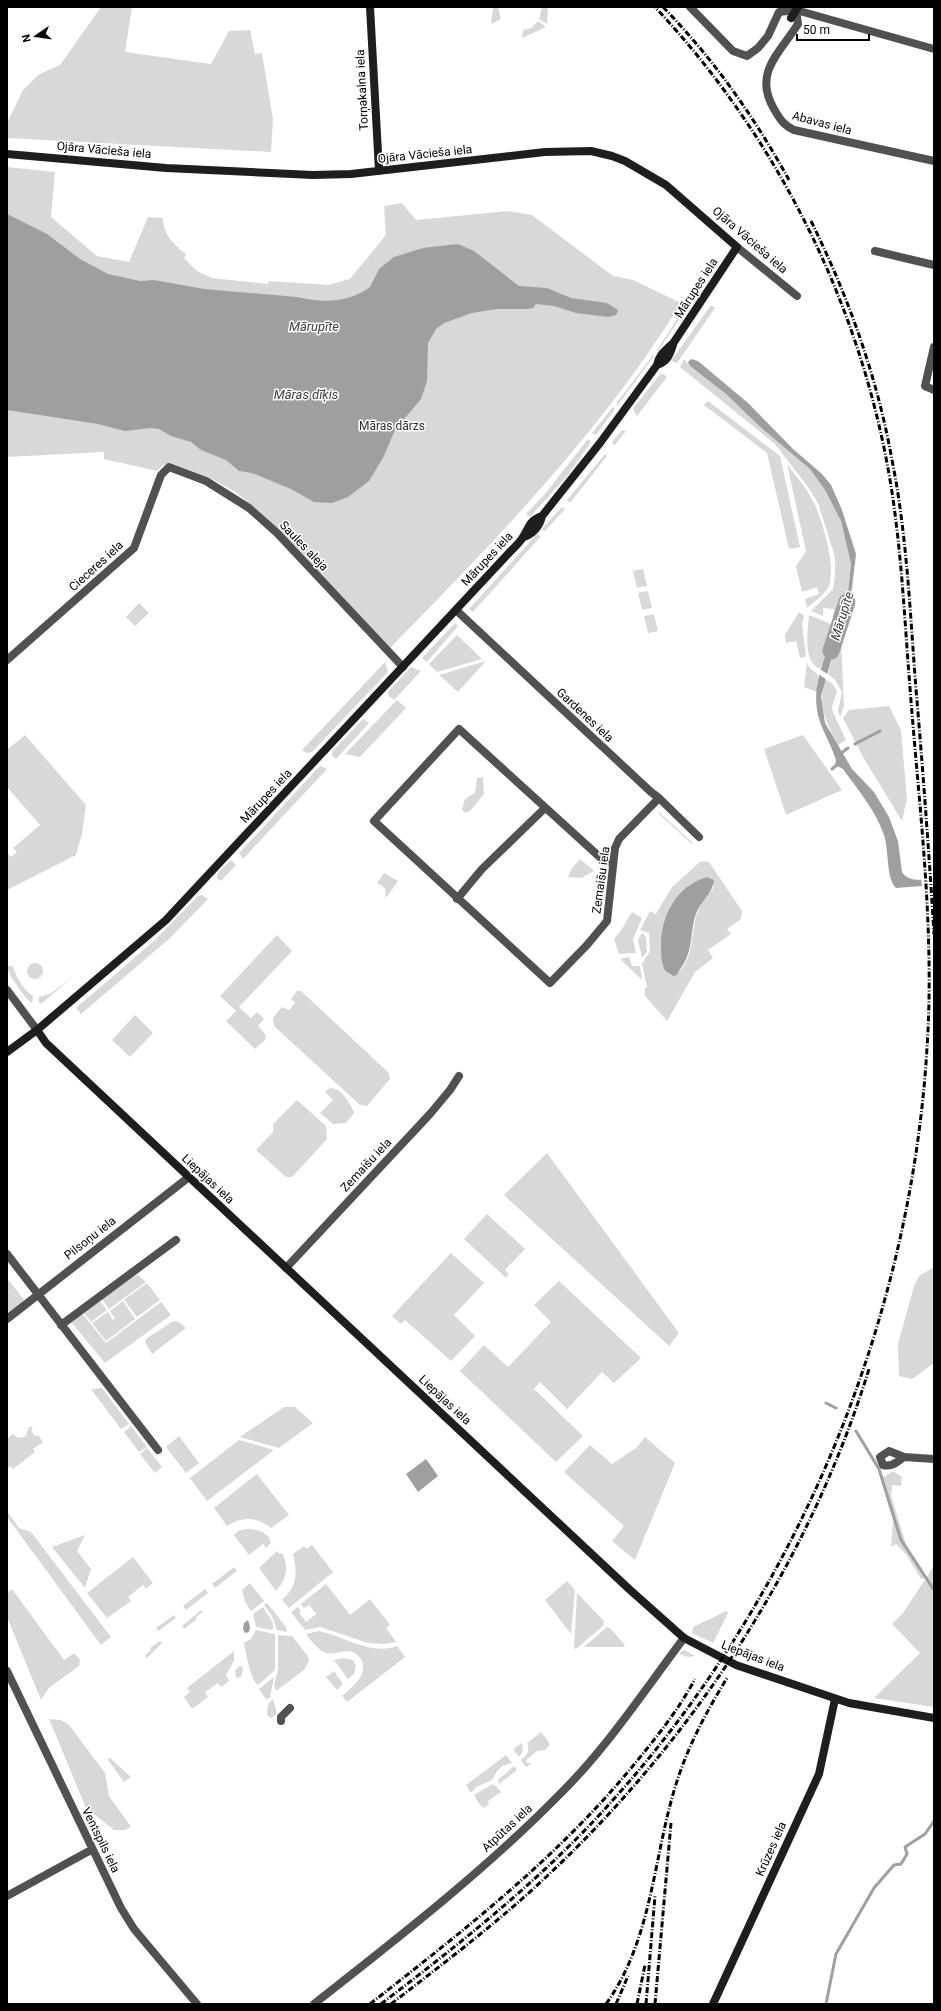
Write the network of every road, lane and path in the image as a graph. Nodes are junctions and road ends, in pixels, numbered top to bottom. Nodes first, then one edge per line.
1 (370, 7) edge
2 (690, 7) edge
3 (797, 8) edge
4 (791, 18) dead end
5 (934, 49) edge
6 (7, 154) edge
7 (934, 161) edge
8 (379, 171) junction
9 (737, 247) junction
10 (875, 251) dead end
11 (934, 265) edge
12 (797, 296) dead end
13 (934, 347) edge
14 (934, 390) edge
15 (169, 467) joint
16 (456, 610) junction
17 (7, 660) edge
18 (403, 667) junction
19 (659, 798) junction
20 (544, 808) junction
21 (699, 836) dead end
22 (612, 863) junction
23 (457, 899) junction
24 (7, 990) edge
25 (37, 1030) junction
26 (7, 1052) edge
27 (459, 1076) dead end
28 (189, 1177) junction
29 (176, 1240) dead end
30 (7, 1254) edge
31 (286, 1268) junction
32 (38, 1294) junction
33 (7, 1319) edge
34 (61, 1325) junction
35 (158, 1450) dead end
36 (904, 1456) dead end
37 (934, 1459) edge
38 (684, 1638) junction
39 (7, 1671) edge
40 (836, 1699) junction
41 (290, 1708) dead end
42 (934, 1718) edge
43 (281, 1721) dead end
44 (91, 1850) junction
45 (7, 1896) edge
46 (197, 2004) edge
47 (314, 2004) edge
48 (713, 2004) edge

1 - 8 street, Torņakalna iela
2 - 3 street
3 - 4 street
3 - 5 street
3 - 7 street, Abavas iela
6 - 8 street, Ojāra Vācieša iela
8 - 9 street, Ojāra Vācieša iela
9 - 12 street, Ojāra Vācieša iela
9 - 16 street, Mārupes iela
10 - 11 street
13 - 14 street
15 - 17 street, Cieceres iela
15 - 18 street, Saules aleja
16 - 18 street, Mārupes iela
16 - 19 street, Gardenes iela
18 - 25 street, Mārupes iela
19 - 21 street, Gardenes iela
19 - 22 street, Zemaišu iela
20 - 22 street
20 - 23 street
20 - 23 street
22 - 23 street, Zemaišu iela
24 - 25 street, Liepājas iela
25 - 26 street, Mārupes iela
25 - 28 street, Liepājas iela
27 - 31 street, Zemaišu iela
28 - 31 street, Liepājas iela
28 - 32 street, Pilsoņu iela
29 - 34 street
30 - 32 street
31 - 38 street, Liepājas iela
32 - 33 street, Pilsoņu iela
32 - 34 street
34 - 35 street
36 - 37 street
38 - 40 street, Liepājas iela
38 - 47 street, Atpūtas iela
39 - 44 street, Ventspils iela
40 - 42 street, Liepājas iela
40 - 48 street, Krūzes iela
41 - 43 street
44 - 45 street
44 - 46 street, Ventspils iela

